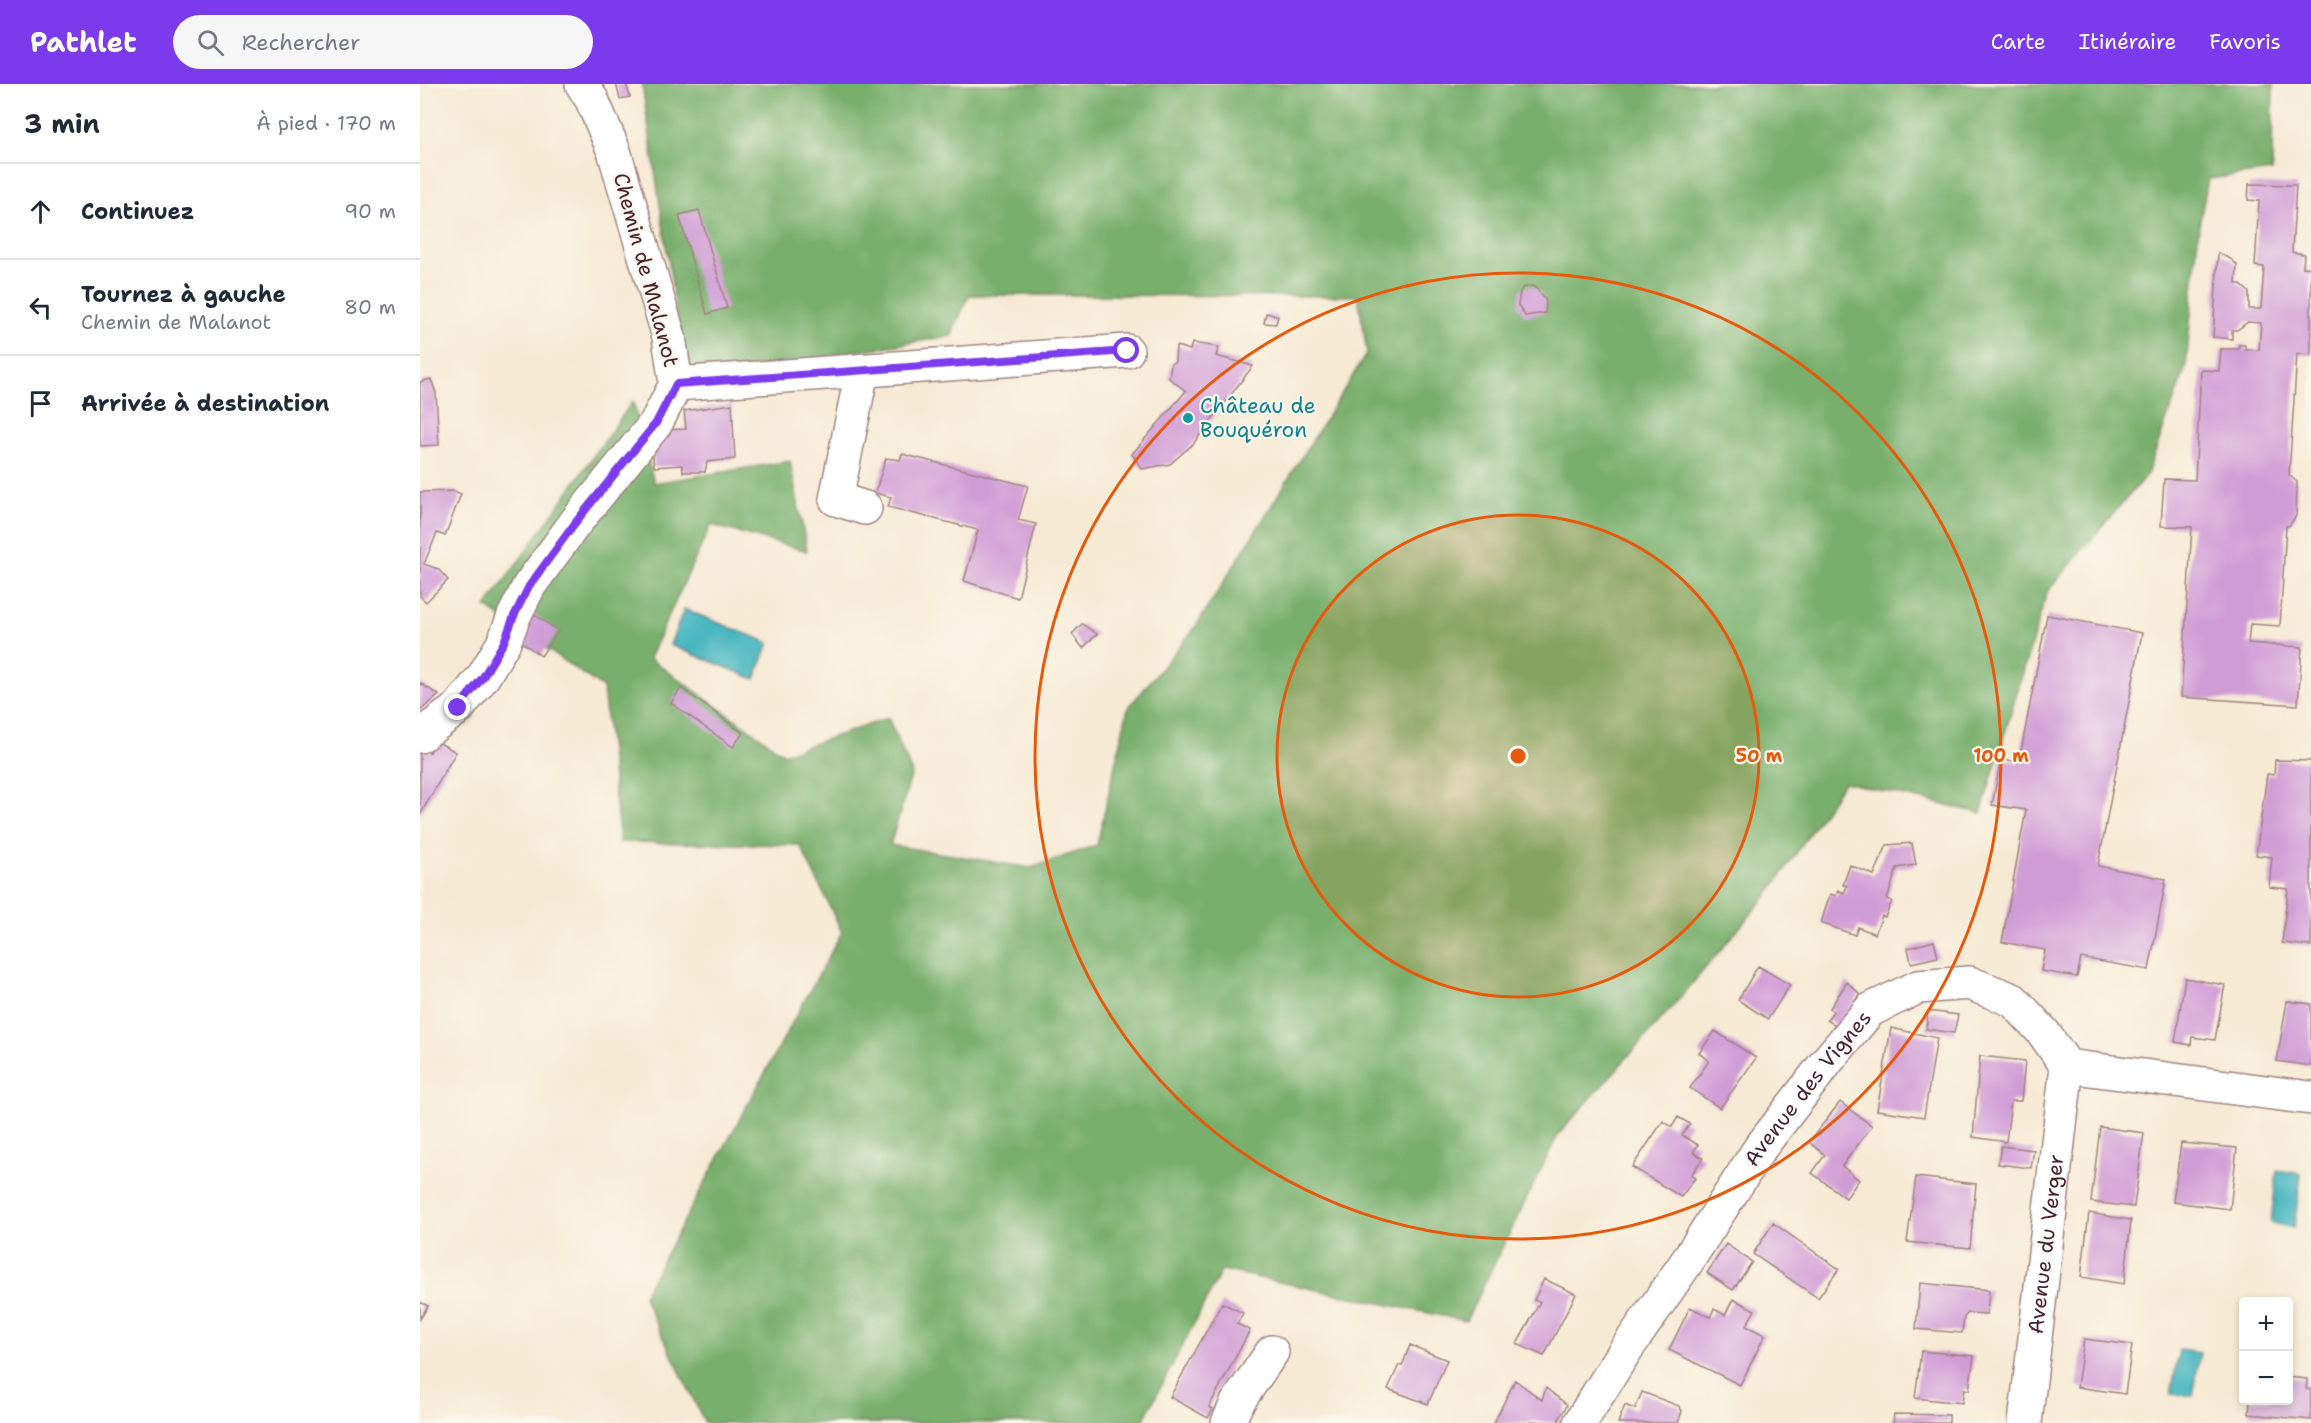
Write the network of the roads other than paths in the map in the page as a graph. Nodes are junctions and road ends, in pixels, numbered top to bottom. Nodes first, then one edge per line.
1 (582, 84) edge
2 (1127, 351) dead end
3 (862, 371) junction
4 (676, 384) junction
5 (865, 508) dead end
6 (420, 736) edge
7 (2067, 1066) junction
8 (2311, 1098) edge
9 (1272, 1352) dead end
10 (1228, 1423) edge
11 (1580, 1423) edge
12 (2025, 1423) edge

1 - 4 street, Chemin de Malanot
2 - 3 street
3 - 4 street
3 - 5 street
4 - 6 street, Chemin de Malanot
7 - 8 street
7 - 11 street, Avenue des Vignes
7 - 12 street, Avenue du Verger
9 - 10 street

